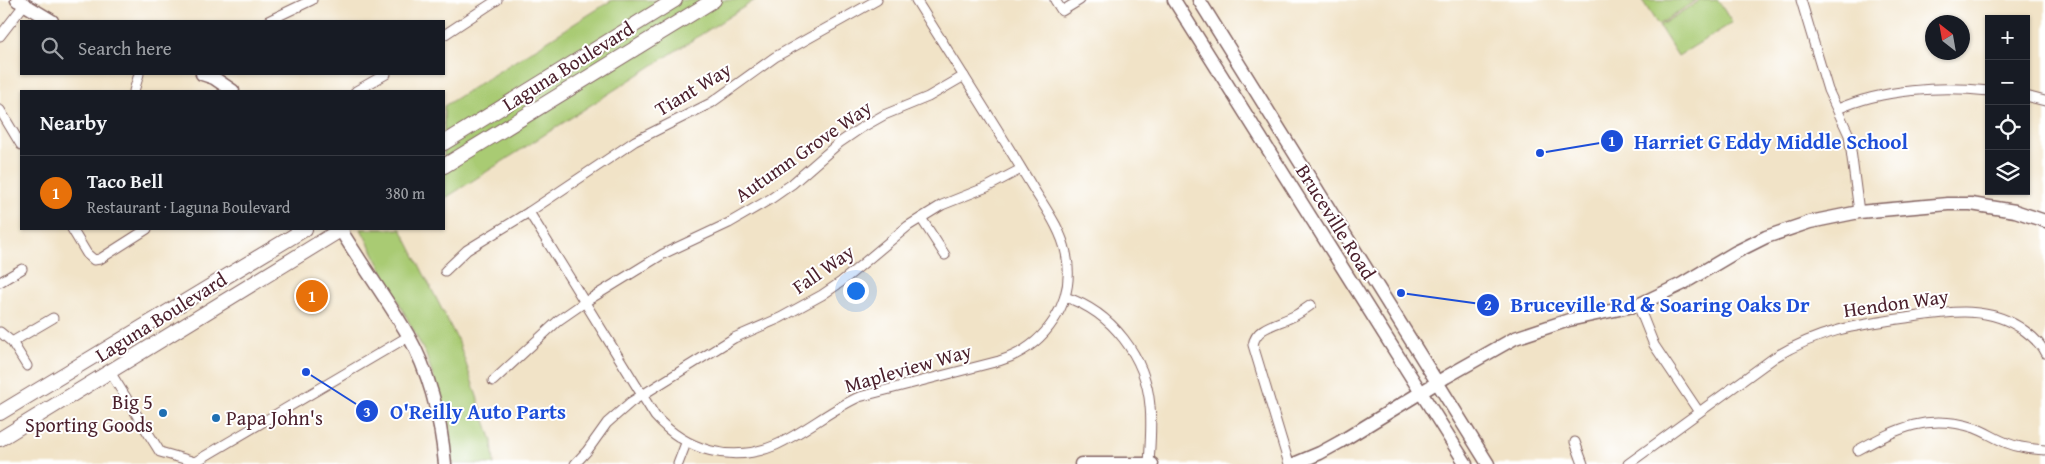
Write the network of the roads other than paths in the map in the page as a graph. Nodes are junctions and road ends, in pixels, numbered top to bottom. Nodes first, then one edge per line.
1 (312, 0) edge
2 (497, 0) edge
3 (675, 0) edge
4 (714, 0) edge
5 (877, 0) edge
6 (916, 0) edge
7 (1055, 0) edge
8 (1080, 0) edge
9 (1174, 0) edge
10 (1199, 0) edge
11 (1801, 0) edge
12 (20, 2) edge
13 (50, 20) edge
14 (270, 20) edge
15 (445, 34) edge
16 (0, 36) edge
17 (139, 75) edge
18 (211, 75) edge
19 (384, 75) edge
20 (964, 76) junction
21 (134, 90) edge
22 (232, 90) edge
23 (358, 90) edge
24 (1985, 91) edge
25 (2030, 97) edge
26 (2045, 101) edge
27 (1838, 109) junction
28 (0, 110) edge
29 (445, 142) edge
30 (20, 143) edge
31 (445, 165) edge
32 (1022, 169) junction
33 (529, 212) junction
34 (1860, 212) junction
35 (920, 218) junction
36 (2045, 221) edge
37 (73, 230) edge
38 (145, 230) edge
39 (303, 230) edge
40 (339, 230) edge
41 (342, 230) edge
42 (945, 255) dead end
43 (22, 269) dead end
44 (445, 271) dead end
45 (0, 282) edge
46 (1065, 298) junction
47 (584, 302) junction
48 (1638, 304) junction
49 (1311, 305) dead end
50 (53, 318) dead end
51 (0, 332) edge
52 (409, 336) junction
53 (12, 342) junction
54 (2045, 354) edge
55 (27, 366) dead end
56 (110, 372) junction
57 (493, 381) dead end
58 (1436, 383) junction
59 (1422, 392) junction
60 (642, 395) junction
61 (1699, 412) junction
62 (0, 413) edge
63 (0, 439) edge
64 (1575, 442) dead end
65 (686, 443) junction
66 (1858, 450) dead end
67 (2045, 450) edge
68 (445, 464) edge
69 (575, 464) edge
70 (678, 464) edge
71 (1081, 464) edge
72 (1150, 464) edge
73 (1289, 464) edge
74 (1294, 464) edge
75 (1466, 464) edge
76 (1488, 464) edge
77 (1583, 464) edge
78 (1628, 464) edge

1 - 14 street
2 - 15 street
3 - 29 main road, Laguna Boulevard
4 - 31 main road, Laguna Boulevard
5 - 33 street, Tiant Way
6 - 20 street, Mapleview Way
7 - 8 street
9 - 59 street, Bruceville Road
10 - 58 street, Bruceville Road
11 - 27 street
12 - 13 street
12 - 16 street
17 - 21 street
18 - 22 street
19 - 23 street
20 - 32 street, Mapleview Way
20 - 47 street, Autumn Grove Way
24 - 27 street
25 - 26 street
27 - 34 street
28 - 30 street
32 - 35 street, Fall Way
32 - 46 street, Mapleview Way
33 - 44 street, Tiant Way
33 - 47 street, Mapleview Way
34 - 36 street
34 - 48 street
35 - 42 street
35 - 60 street, Fall Way
37 - 38 street
39 - 62 main road, Laguna Boulevard
40 - 56 main road, Laguna Boulevard
41 - 52 street
43 - 45 street
46 - 65 street, Mapleview Way
46 - 72 street
47 - 57 street, Autumn Grove Way
47 - 60 street, Mapleview Way
48 - 58 street
48 - 61 street
49 - 73 street
50 - 53 street
51 - 53 street
52 - 56 street
52 - 68 street
53 - 55 street
54 - 61 street, Hendon Way
56 - 63 main road, Laguna Boulevard
58 - 59 street
58 - 76 street, Bruceville Road
59 - 74 street
59 - 75 street, Bruceville Road
60 - 65 street, Mapleview Way
60 - 69 street, Fall Way
61 - 78 street, Hendon Way
64 - 77 street
65 - 70 street
66 - 67 street
71 - 72 street

